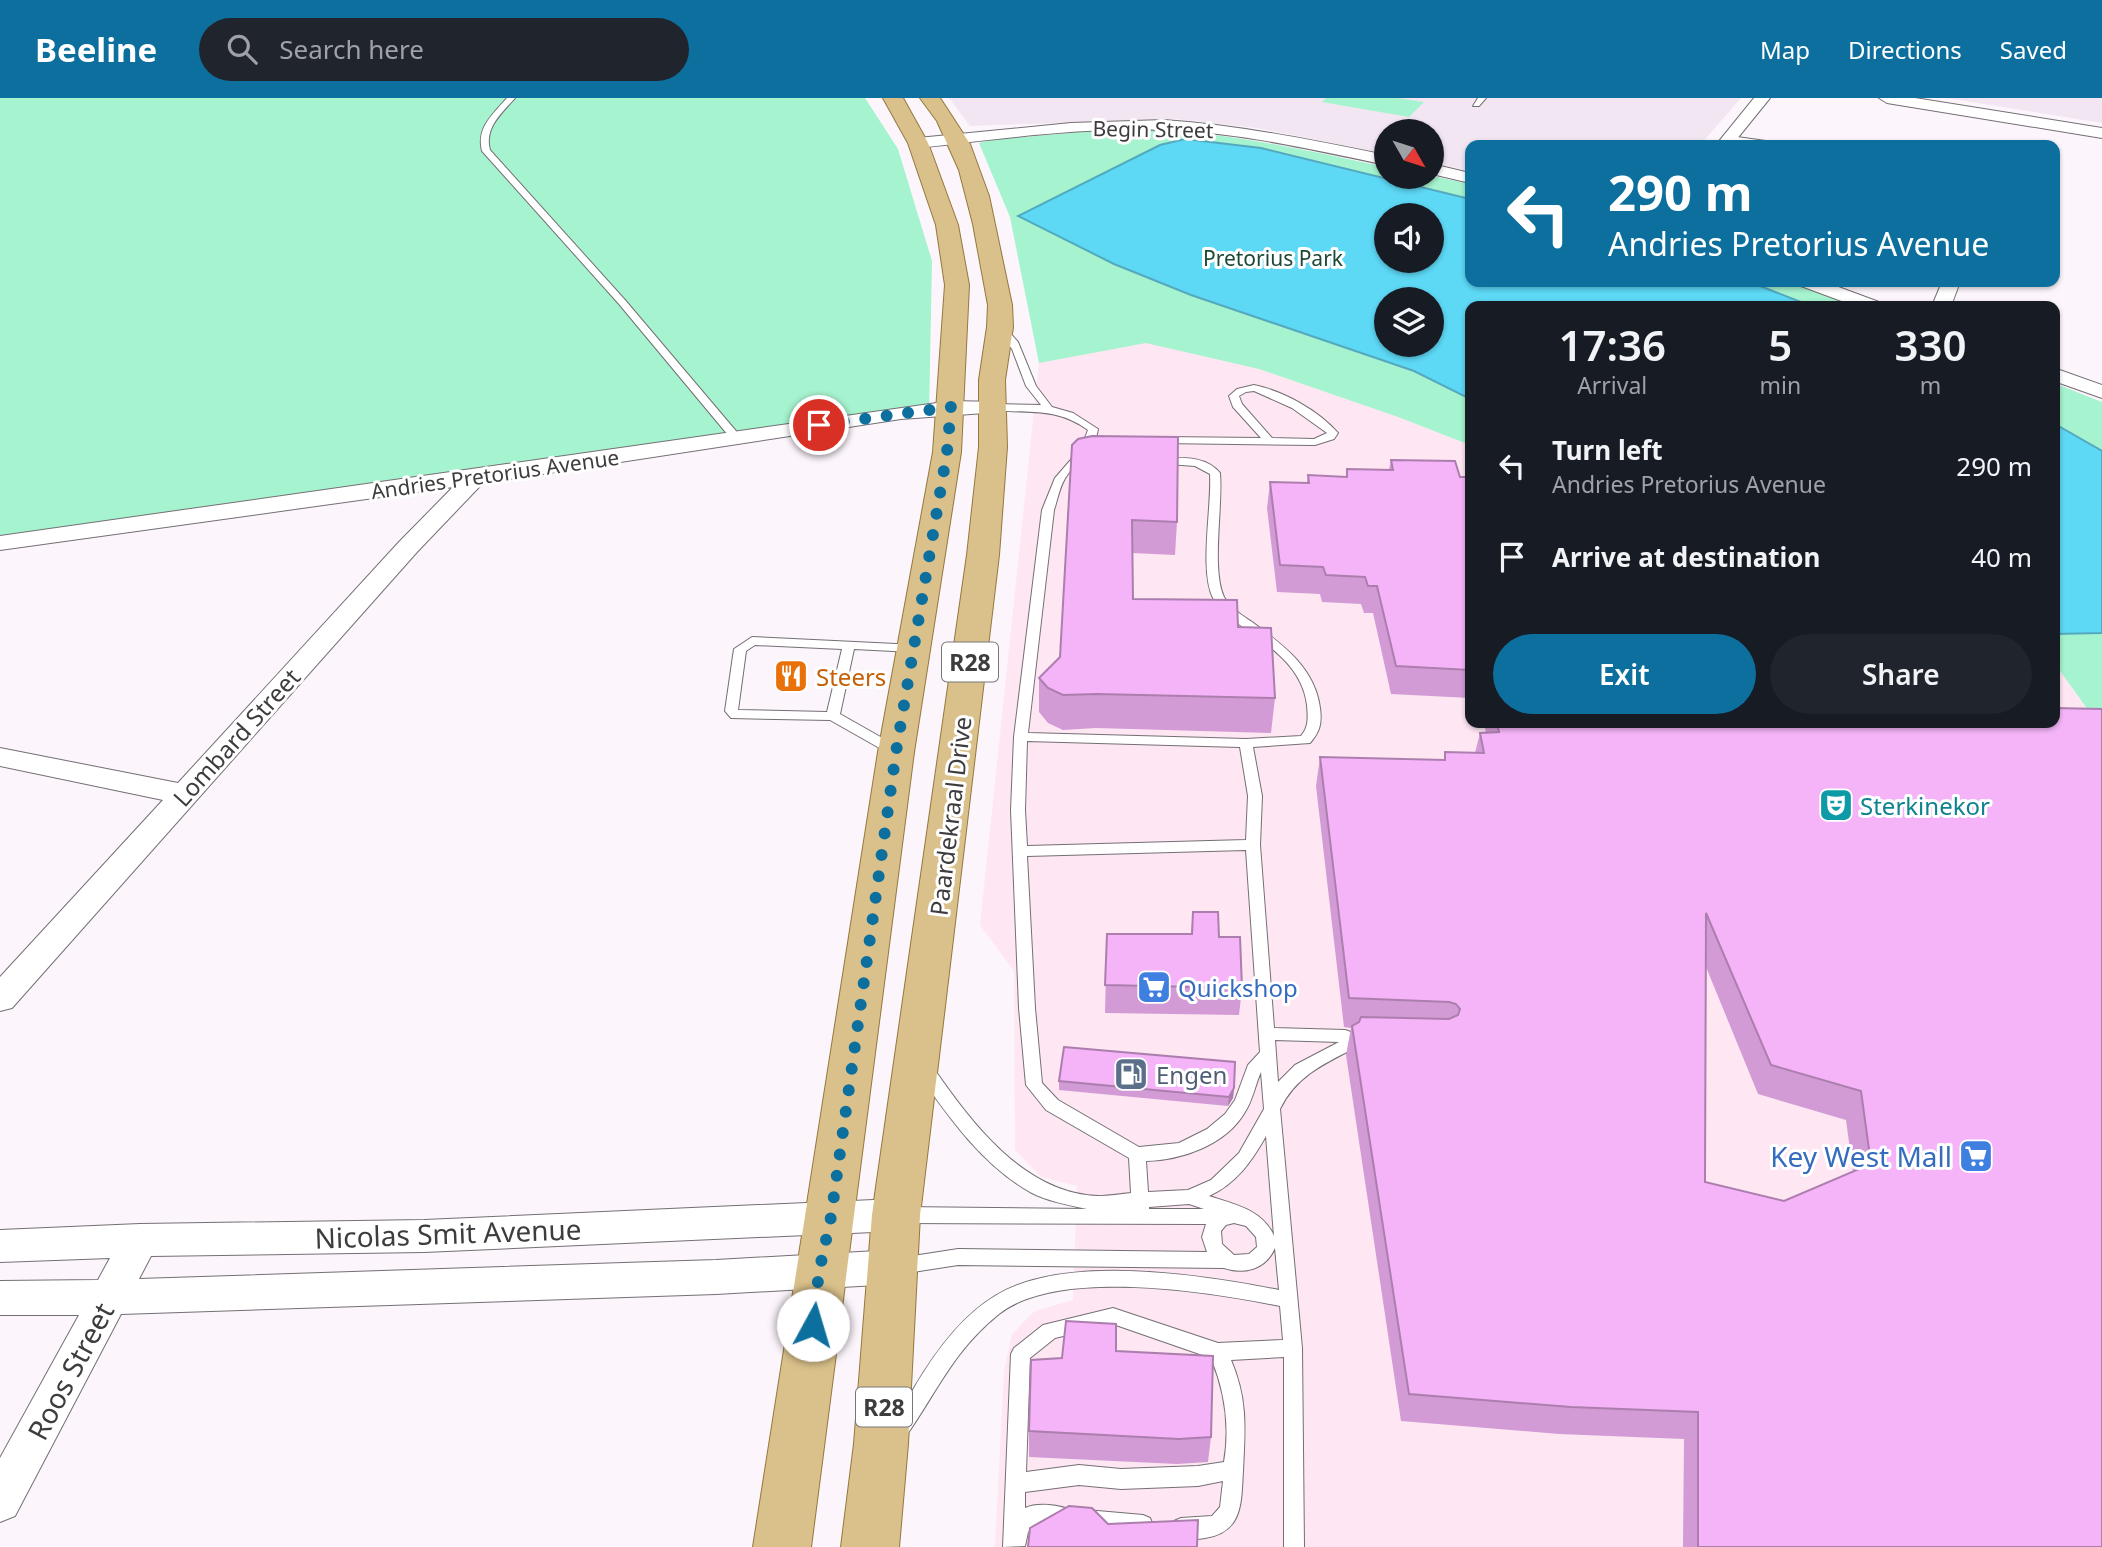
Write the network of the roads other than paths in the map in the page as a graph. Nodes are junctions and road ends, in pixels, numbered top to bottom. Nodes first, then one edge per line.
1 (511, 98) edge
2 (893, 98) edge
3 (930, 98) edge
4 (1762, 98) edge
5 (1887, 98) edge
6 (1931, 101) edge
7 (2017, 119) junction
8 (2102, 133) edge
9 (2010, 136) dead end
10 (959, 139) junction
11 (1729, 140) edge
12 (918, 143) junction
13 (1374, 158) edge
14 (1444, 173) edge
15 (1465, 177) edge
16 (1821, 287) edge
17 (1859, 301) edge
18 (1000, 327) junction
19 (2060, 376) edge
20 (2102, 392) edge
21 (971, 407) junction
22 (1048, 408) junction
23 (737, 439) junction
24 (1152, 440) edge
25 (1268, 440) junction
26 (1145, 460) edge
27 (476, 477) junction
28 (0, 543) edge
29 (849, 645) junction
30 (913, 648) junction
31 (833, 716) junction
32 (1021, 737) junction
33 (1246, 743) junction
34 (896, 752) junction
35 (0, 757) edge
36 (183, 794) junction
37 (1253, 845) junction
38 (1022, 851) junction
39 (0, 999) edge
40 (1266, 1034) junction
41 (1268, 1054) junction
42 (917, 1058) junction
43 (1272, 1109) junction
44 (1137, 1154) junction
45 (1188, 1197) junction
46 (1141, 1208) junction
47 (896, 1215) junction
48 (831, 1217) junction
49 (1225, 1217) junction
50 (1255, 1220) junction
51 (140, 1240) junction
52 (1275, 1242) junction
53 (0, 1246) edge
54 (1227, 1261) junction
55 (895, 1267) junction
56 (819, 1272) junction
57 (110, 1297) junction
58 (0, 1298) edge
59 (1289, 1300) junction
60 (1293, 1348) junction
61 (1218, 1352) junction
62 (881, 1444) junction
63 (1233, 1471) junction
64 (1016, 1483) junction
65 (0, 1501) edge
66 (782, 1547) edge
67 (870, 1547) edge
68 (1015, 1547) edge
69 (1294, 1547) edge

1 - 23 lane
2 - 12 main road, Paardekraal Drive / R28
3 - 10 main road, Paardekraal Drive / R28
4 - 11 street
5 - 6 street
6 - 7 street
7 - 8 street
7 - 9 street
10 - 12 street, Begin Street
10 - 13 street, Begin Street
10 - 18 main road, Paardekraal Drive / R28
12 - 21 main road, Paardekraal Drive / R28
14 - 15 street
16 - 17 street
18 - 21 main road, Paardekraal Drive / R28
18 - 22 lane
19 - 20 street
21 - 22 lane
21 - 23 street, Andries Pretorius Avenue
21 - 30 main road, Paardekraal Drive / R28
21 - 42 main road, Paardekraal Drive / R28
22 - 32 lane
23 - 27 street, Andries Pretorius Avenue
24 - 25 lane
25 - 25 lane
26 - 33 lane
27 - 28 street, Andries Pretorius Avenue
27 - 36 street, Lombard Street
29 - 30 lane
29 - 31 lane
29 - 31 lane
30 - 34 main road, Paardekraal Drive / R28
31 - 34 lane
32 - 33 lane
32 - 38 lane
33 - 37 lane
34 - 48 main road, Paardekraal Drive / R28
35 - 36 street
36 - 39 street, Lombard Street
37 - 38 lane
37 - 40 lane
38 - 44 lane
40 - 41 lane
40 - 43 lane
41 - 43 lane
41 - 44 lane
42 - 46 lane
42 - 47 main road, Paardekraal Drive / R28
43 - 45 lane
43 - 52 lane
44 - 46 lane
45 - 46 lane
45 - 50 lane
46 - 47 lane
46 - 49 lane
47 - 48 street, Nicolas Smit Avenue
47 - 55 main road, Paardekraal Drive / R28
48 - 51 street, Nicolas Smit Avenue
48 - 56 main road, Paardekraal Drive / R28
49 - 50 lane
49 - 54 lane
50 - 52 lane
51 - 53 street, Nicolas Smit Avenue
51 - 57 street, Roos Street
52 - 54 lane
52 - 59 lane
54 - 55 lane
55 - 56 street, Nicolas Smit Avenue
55 - 62 main road, Paardekraal Drive / R28
56 - 57 street, Nicolas Smit Avenue
56 - 66 main road, Paardekraal Drive / R28
57 - 58 street, Nicolas Smit Avenue
57 - 65 street, Roos Street
59 - 60 lane
59 - 62 lane
60 - 61 lane
60 - 69 lane
61 - 63 lane
61 - 64 lane
62 - 67 main road, Paardekraal Drive / R28
63 - 64 lane
63 - 68 lane
64 - 68 lane

